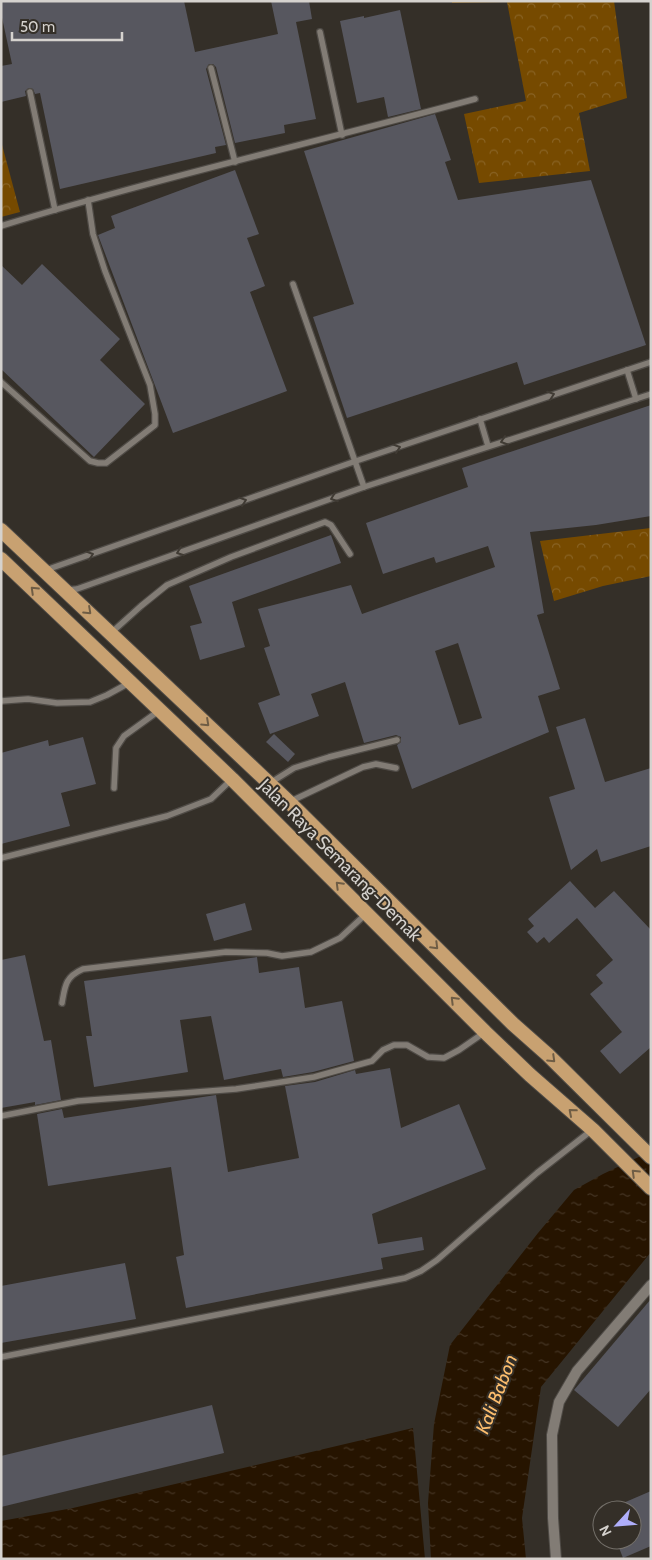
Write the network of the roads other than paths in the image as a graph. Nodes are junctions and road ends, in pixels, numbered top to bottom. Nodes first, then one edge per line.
1 (320, 32) dead end
2 (211, 68) dead end
3 (30, 92) dead end
4 (475, 98) dead end
5 (342, 135) junction
6 (235, 162) junction
7 (88, 200) junction
8 (55, 210) junction
9 (1, 226) edge
10 (293, 284) dead end
11 (651, 362) edge
12 (626, 370) junction
13 (1, 382) edge
14 (651, 394) edge
15 (636, 399) junction
16 (480, 419) junction
17 (488, 446) junction
18 (356, 461) junction
19 (364, 487) junction
20 (1, 530) edge
21 (350, 554) dead end
22 (1, 559) edge
23 (44, 571) junction
24 (66, 590) junction
25 (111, 633) junction
26 (131, 682) junction
27 (1, 701) edge
28 (160, 710) junction
29 (397, 740) dead end
30 (396, 768) dead end
31 (232, 779) junction
32 (269, 783) junction
33 (114, 788) dead end
34 (289, 802) junction
35 (1, 858) edge
36 (367, 913) junction
37 (62, 1004) dead end
38 (485, 1032) junction
39 (1, 1116) edge
40 (593, 1130) junction
41 (651, 1157) edge
42 (651, 1188) edge
43 (651, 1285) edge
44 (1, 1357) edge
45 (556, 1559) edge

1 - 5 lane
2 - 6 lane
3 - 8 lane
4 - 5 lane
5 - 6 lane
6 - 7 lane
7 - 8 lane
7 - 13 lane
8 - 9 lane
10 - 18 lane
11 - 12 lane
12 - 15 lane
16 -> 12 lane
14 - 15 lane
15 -> 17 lane
16 - 17 lane
18 -> 16 lane
17 - 19 lane
18 - 19 lane
23 -> 18 lane
19 -> 24 lane
20 - 23 highway, Jalan Raya Semarang-Demak
21 - 25 lane
26 -> 22 highway, Jalan Raya Semarang-Demak
23 - 24 highway, Jalan Raya Semarang-Demak
24 -> 25 highway, Jalan Raya Semarang-Demak
25 -> 32 highway, Jalan Raya Semarang-Demak
26 - 27 lane
26 - 28 highway, Jalan Raya Semarang-Demak
28 - 31 highway, Jalan Raya Semarang-Demak
28 - 33 lane
29 - 32 lane
30 - 34 lane
31 - 35 lane
36 -> 31 highway, Jalan Raya Semarang-Demak
32 - 34 highway, Jalan Raya Semarang-Demak
34 -> 41 highway, Jalan Raya Semarang-Demak
36 - 37 lane
38 -> 36 highway, Jalan Raya Semarang-Demak
38 - 39 lane
40 -> 38 highway, Jalan Raya Semarang-Demak
42 -> 40 highway, Jalan Raya Semarang-Demak
40 - 44 lane
43 - 45 street

